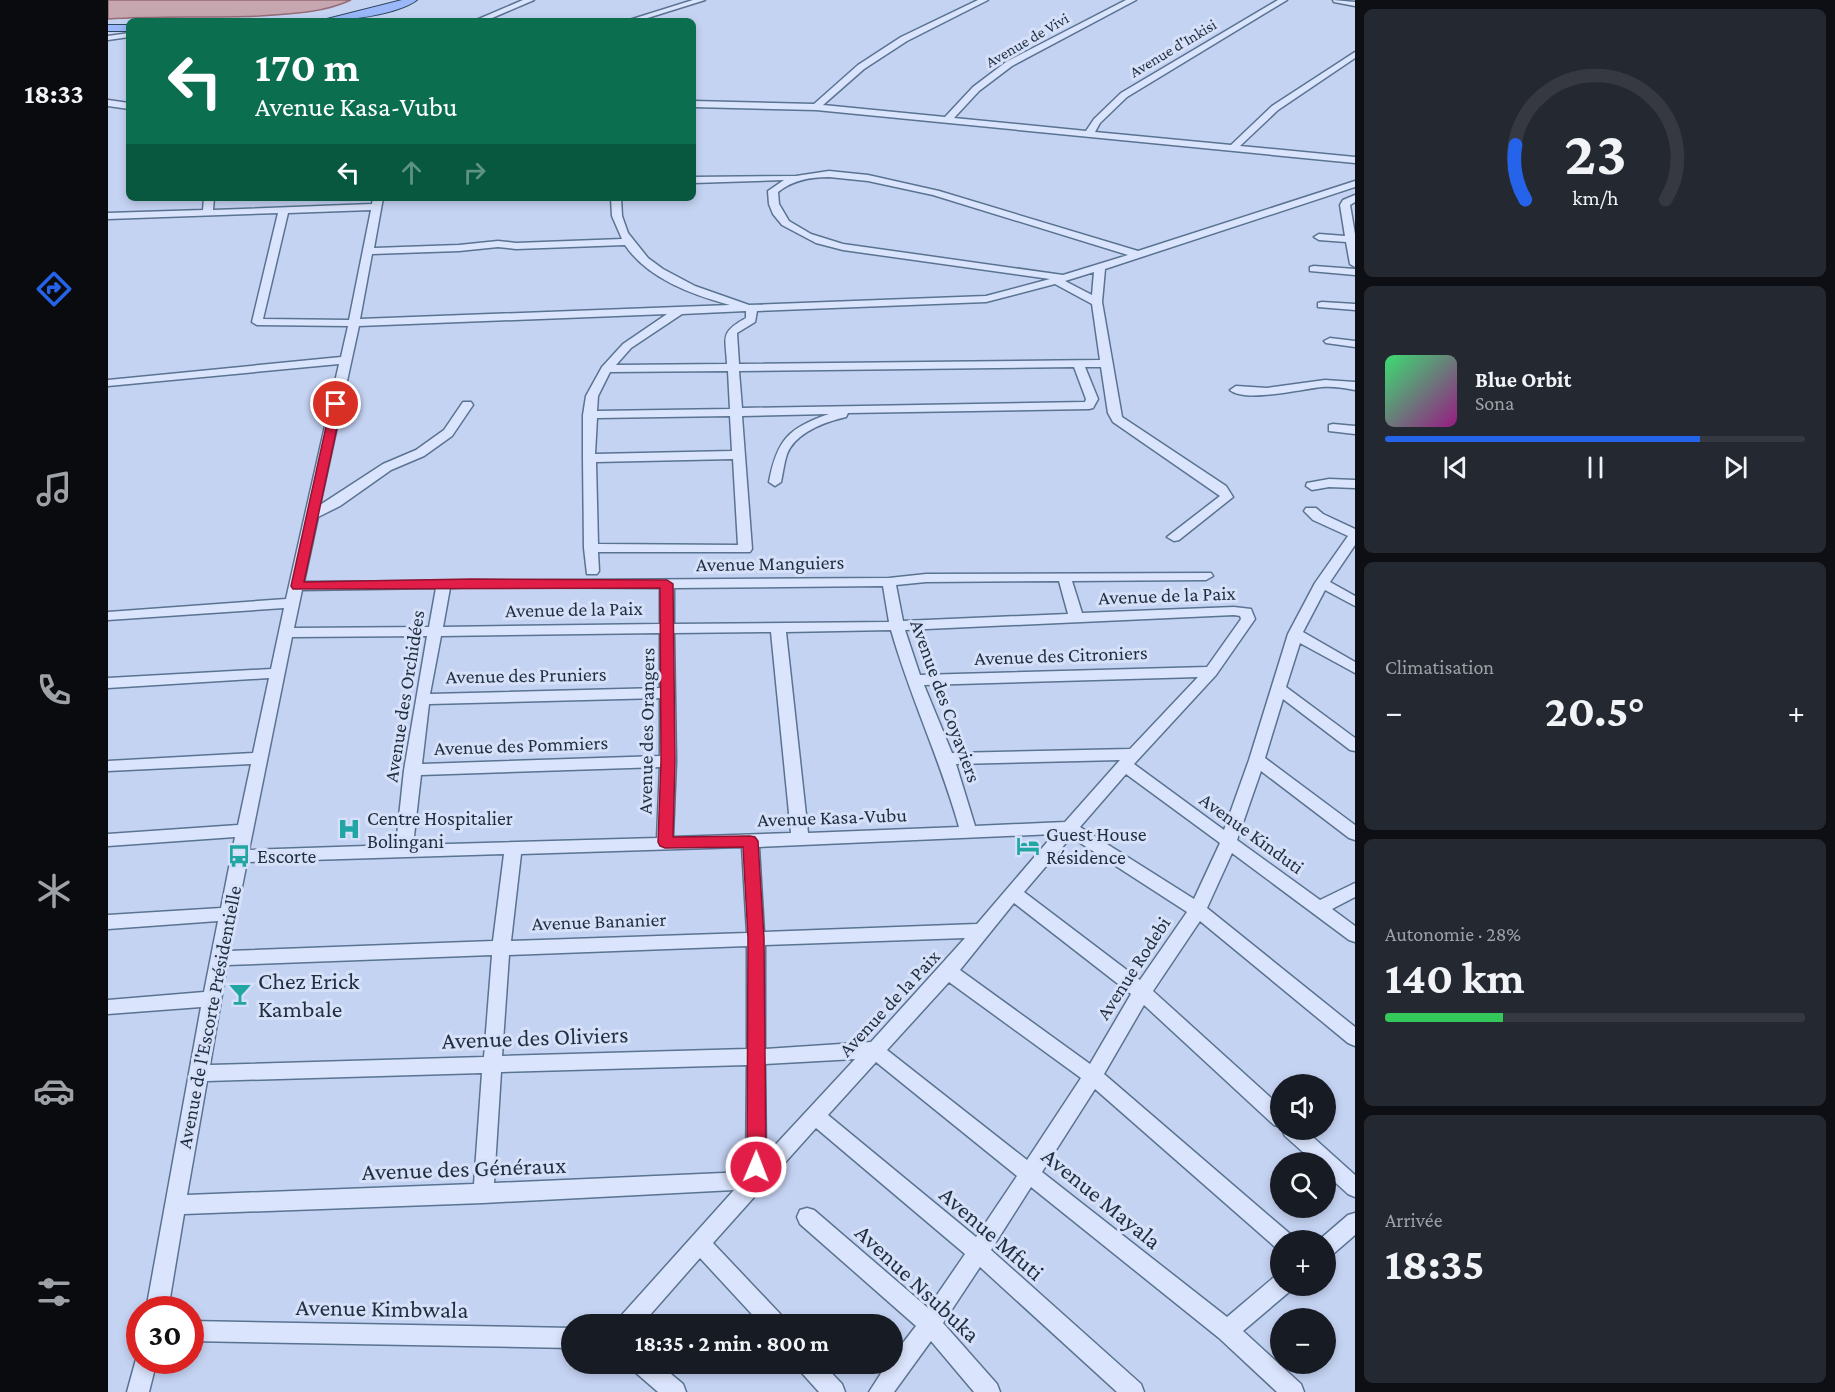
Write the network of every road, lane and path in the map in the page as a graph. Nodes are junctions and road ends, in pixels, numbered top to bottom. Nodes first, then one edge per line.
1 (412, 0) edge
2 (530, 0) edge
3 (701, 0) edge
4 (984, 0) edge
5 (1132, 0) edge
6 (1283, 0) edge
7 (1336, 0) edge
8 (1355, 4) edge
9 (341, 18) edge
10 (485, 18) edge
11 (640, 18) edge
12 (108, 28) edge
13 (126, 28) edge
14 (126, 35) edge
15 (108, 38) edge
16 (1355, 54) edge
17 (108, 103) edge
18 (696, 104) edge
19 (126, 106) edge
20 (816, 107) junction
21 (947, 120) junction
22 (1089, 134) junction
23 (1233, 148) junction
24 (1355, 160) edge
25 (802, 177) junction
26 (696, 180) edge
27 (1355, 184) edge
28 (1355, 198) edge
29 (209, 201) edge
30 (615, 201) edge
31 (377, 203) edge
32 (1351, 209) edge
33 (284, 210) junction
34 (208, 213) junction
35 (108, 216) edge
36 (1319, 237) dead end
37 (1353, 240) edge
38 (626, 242) junction
39 (367, 251) junction
40 (1136, 254) junction
41 (1355, 264) edge
42 (1100, 267) junction
43 (1314, 269) dead end
44 (1355, 272) edge
45 (1061, 279) junction
46 (1097, 302) junction
47 (1322, 305) dead end
48 (1355, 308) edge
49 (750, 309) junction
50 (679, 311) junction
51 (354, 323) junction
52 (1329, 340) dead end
53 (1355, 344) edge
54 (346, 360) junction
55 (1078, 363) junction
56 (1108, 363) junction
57 (606, 369) junction
58 (734, 369) junction
59 (108, 382) edge
60 (1355, 386) edge
61 (1236, 390) dead end
62 (467, 405) dead end
63 (859, 410) junction
64 (736, 412) junction
65 (589, 415) junction
66 (1334, 428) dead end
67 (1355, 430) edge
68 (739, 455) junction
69 (589, 458) junction
70 (775, 482) dead end
71 (1355, 484) edge
72 (1312, 486) dead end
73 (1311, 511) dead end
74 (313, 514) junction
75 (1355, 534) edge
76 (1174, 537) dead end
77 (591, 548) junction
78 (591, 571) dead end
79 (1064, 576) junction
80 (1206, 576) dead end
81 (889, 582) junction
82 (1322, 583) junction
83 (444, 584) junction
84 (667, 584) junction
85 (297, 586) junction
86 (1355, 602) edge
87 (293, 603) junction
88 (108, 616) edge
89 (1077, 619) junction
90 (896, 626) junction
91 (668, 628) junction
92 (778, 628) junction
93 (434, 632) junction
94 (287, 633) junction
95 (1295, 634) junction
96 (1355, 668) edge
97 (1211, 672) junction
98 (277, 673) junction
99 (913, 680) junction
100 (108, 683) edge
101 (1278, 688) junction
102 (667, 693) junction
103 (422, 699) junction
104 (1355, 746) edge
105 (261, 758) junction
106 (946, 759) junction
107 (1130, 760) junction
108 (1257, 760) junction
109 (668, 761) junction
110 (108, 766) edge
111 (412, 770) junction
112 (1069, 828) junction
113 (245, 830) junction
114 (969, 833) junction
115 (1355, 834) edge
116 (800, 839) junction
117 (108, 840) edge
118 (750, 841) junction
119 (665, 842) junction
120 (1228, 843) junction
121 (513, 847) junction
122 (404, 851) junction
123 (241, 856) junction
124 (1355, 889) edge
125 (1012, 893) junction
126 (1320, 908) junction
127 (1198, 909) junction
128 (227, 914) junction
129 (108, 922) edge
130 (981, 931) junction
131 (1355, 935) edge
132 (756, 938) junction
133 (501, 947) junction
134 (219, 958) junction
135 (948, 971) junction
136 (1142, 992) junction
137 (212, 999) junction
138 (108, 1007) edge
139 (1355, 1038) edge
140 (874, 1050) junction
141 (756, 1057) junction
142 (494, 1064) junction
143 (198, 1073) junction
144 (1093, 1076) junction
145 (1270, 1109) edge
146 (816, 1116) junction
147 (1303, 1140) edge
148 (1029, 1172) junction
149 (756, 1179) junction
150 (1355, 1188) edge
151 (483, 1194) junction
152 (175, 1205) junction
153 (807, 1217) dead end
154 (1355, 1222) edge
155 (1270, 1230) edge
156 (1336, 1238) edge
157 (699, 1243) junction
158 (978, 1252) junction
159 (1270, 1294) edge
160 (159, 1296) edge
161 (637, 1314) edge
162 (766, 1314) edge
163 (930, 1324) junction
164 (204, 1331) edge
165 (1227, 1331) junction
166 (561, 1338) edge
167 (142, 1374) edge
168 (654, 1374) edge
169 (818, 1374) edge
170 (138, 1392) edge
171 (675, 1392) edge
172 (834, 1392) edge
173 (880, 1392) edge
174 (989, 1392) edge
175 (1133, 1392) edge
176 (1293, 1392) edge

1 - 9 main road
2 - 10 street
3 - 11 street
4 - 20 street
5 - 21 street, Avenue de Vivi
6 - 22 street, Avenue d'Inkisi
7 - 8 street
12 - 13 main road
14 - 15 street
16 - 23 street
17 - 19 street
18 - 20 street
20 - 21 street
21 - 22 street
22 - 23 street
23 - 24 street
25 - 26 street
25 - 40 street
25 - 45 street
27 - 40 street
28 - 32 street
29 - 34 street
30 - 38 street
31 - 33 street
31 - 39 street, Avenue de l'Escorte Présidentielle
32 - 37 street
33 - 34 street
33 - 51 street
34 - 35 street
36 - 37 street
37 - 41 street
38 - 39 street
38 - 49 street
39 - 51 street, Avenue de l'Escorte Présidentielle
40 - 42 street
42 - 45 street
42 - 46 street
43 - 44 street
45 - 46 street
45 - 49 street
46 - 56 street
47 - 48 street
49 - 50 street
49 - 58 street
50 - 51 street
50 - 57 street
51 - 54 street, Avenue de l'Escorte Présidentielle
52 - 53 street
54 - 59 street
54 - 74 street, Avenue de l'Escorte Présidentielle
55 - 56 street
55 - 58 street
55 - 63 street
56 - 76 street
57 - 58 street
57 - 65 street
58 - 64 street
60 - 61 street
62 - 74 street
63 - 64 street
63 - 70 street
64 - 65 street
64 - 68 street
65 - 69 street
66 - 67 street
68 - 69 street
68 - 77 street
69 - 77 street
71 - 72 street
73 - 75 street
74 - 85 street, Avenue de l'Escorte Présidentielle
75 - 82 street, Avenue Rodebi
77 - 78 street
79 - 80 street, Avenue Manguiers
79 - 81 street, Avenue Manguiers
79 - 89 street
81 - 84 street, Avenue Manguiers
81 - 90 street, Avenue des Coyaviers
82 - 86 street
82 - 95 street, Avenue Rodebi
83 - 84 street, Avenue Manguiers
83 - 85 street, Avenue Manguiers
83 - 93 street, Avenue des Orchidées
84 - 91 street, Avenue des Orangers
85 - 87 street, Avenue de l'Escorte Présidentielle
87 - 88 street
87 - 94 street, Avenue de l'Escorte Présidentielle
89 - 90 street, Avenue de la Paix
89 - 97 street, Avenue de la Paix
90 - 92 street, Avenue de la Paix
90 - 99 street, Avenue des Coyaviers
91 - 92 street, Avenue de la Paix
91 - 93 street, Avenue de la Paix
91 - 102 street, Avenue des Orangers
92 - 116 street
93 - 94 street, Avenue de la Paix
93 - 103 street, Avenue des Orchidées
94 - 98 street, Avenue de l'Escorte Présidentielle
95 - 96 street
95 - 101 street, Avenue Rodebi
97 - 99 street, Avenue des Citroniers
97 - 107 street, Avenue de la Paix
98 - 100 street
98 - 105 street, Avenue de l'Escorte Présidentielle
99 - 106 street, Avenue des Coyaviers
101 - 104 street
101 - 108 street, Avenue Rodebi
102 - 103 street, Avenue des Pruniers
102 - 109 street, Avenue des Orangers
103 - 111 street, Avenue des Orchidées
105 - 110 street
105 - 113 street, Avenue de l'Escorte Présidentielle
106 - 107 street
106 - 114 street, Avenue des Coyaviers
107 - 112 street, Avenue de la Paix
107 - 120 street, Avenue Kinduti
108 - 115 street
108 - 120 street, Avenue Rodebi
109 - 111 street, Avenue des Pommiers
109 - 119 street, Avenue des Orangers
111 - 122 street, Avenue des Orchidées
112 - 114 street, Avenue Kasa-Vubu
112 - 125 street, Avenue de la Paix
112 - 127 street
113 - 117 street
113 - 123 street, Avenue de l'Escorte Présidentielle
114 - 116 street, Avenue Kasa-Vubu
116 - 118 street, Avenue Kasa-Vubu
118 - 119 street, Avenue Kasa-Vubu
118 - 132 street
119 - 121 street, Avenue Kasa-Vubu
120 - 126 street, Avenue Kinduti
120 - 127 street, Avenue Rodebi
121 - 122 street, Avenue Kasa-Vubu
121 - 133 street
122 - 123 street, Avenue Kasa-Vubu
123 - 128 street, Avenue de l'Escorte Présidentielle
124 - 126 street
125 - 130 street, Avenue de la Paix
125 - 136 street
126 - 131 street, Avenue Kinduti
127 - 136 street, Avenue Rodebi
127 - 139 street
128 - 129 street
128 - 134 street, Avenue de l'Escorte Présidentielle
130 - 132 street, Avenue Bananier
130 - 135 street, Avenue de la Paix
132 - 133 street, Avenue Bananier
132 - 141 street
133 - 134 street, Avenue Bananier
133 - 142 street
134 - 137 street, Avenue de l'Escorte Présidentielle
135 - 140 street, Avenue de la Paix
135 - 144 street
136 - 144 street, Avenue Rodebi
136 - 145 street
137 - 138 street
137 - 143 street, Avenue de l'Escorte Présidentielle
140 - 141 street, Avenue des Oliviers
140 - 146 street, Avenue de la Paix
140 - 148 street, Avenue Mayala
141 - 142 street, Avenue des Oliviers
141 - 149 street
142 - 143 street, Avenue des Oliviers
142 - 151 street
143 - 152 street, Avenue de l'Escorte Présidentielle
144 - 148 street, Avenue Rodebi
144 - 155 street
146 - 149 street, Avenue de la Paix
146 - 158 street, Avenue Mfuti
147 - 150 street
148 - 158 street, Avenue Rodebi
148 - 165 street, Avenue Mayala
149 - 151 street, Avenue des Généraux
149 - 157 street, Avenue de la Paix
151 - 152 street, Avenue des Généraux
152 - 160 street, Avenue de l'Escorte Présidentielle
153 - 163 street, Avenue Nsubuka
154 - 156 street
157 - 161 street, Avenue de la Paix
157 - 162 street
158 - 163 street, Avenue Rodebi
158 - 175 street, Avenue Mfuti
159 - 165 street
163 - 173 street, Avenue Rodebi
163 - 174 street, Avenue Nsubuka
164 - 166 street, Avenue Kimbwala
165 - 176 street, Avenue Mayala
167 - 170 street
168 - 171 street
169 - 172 street

